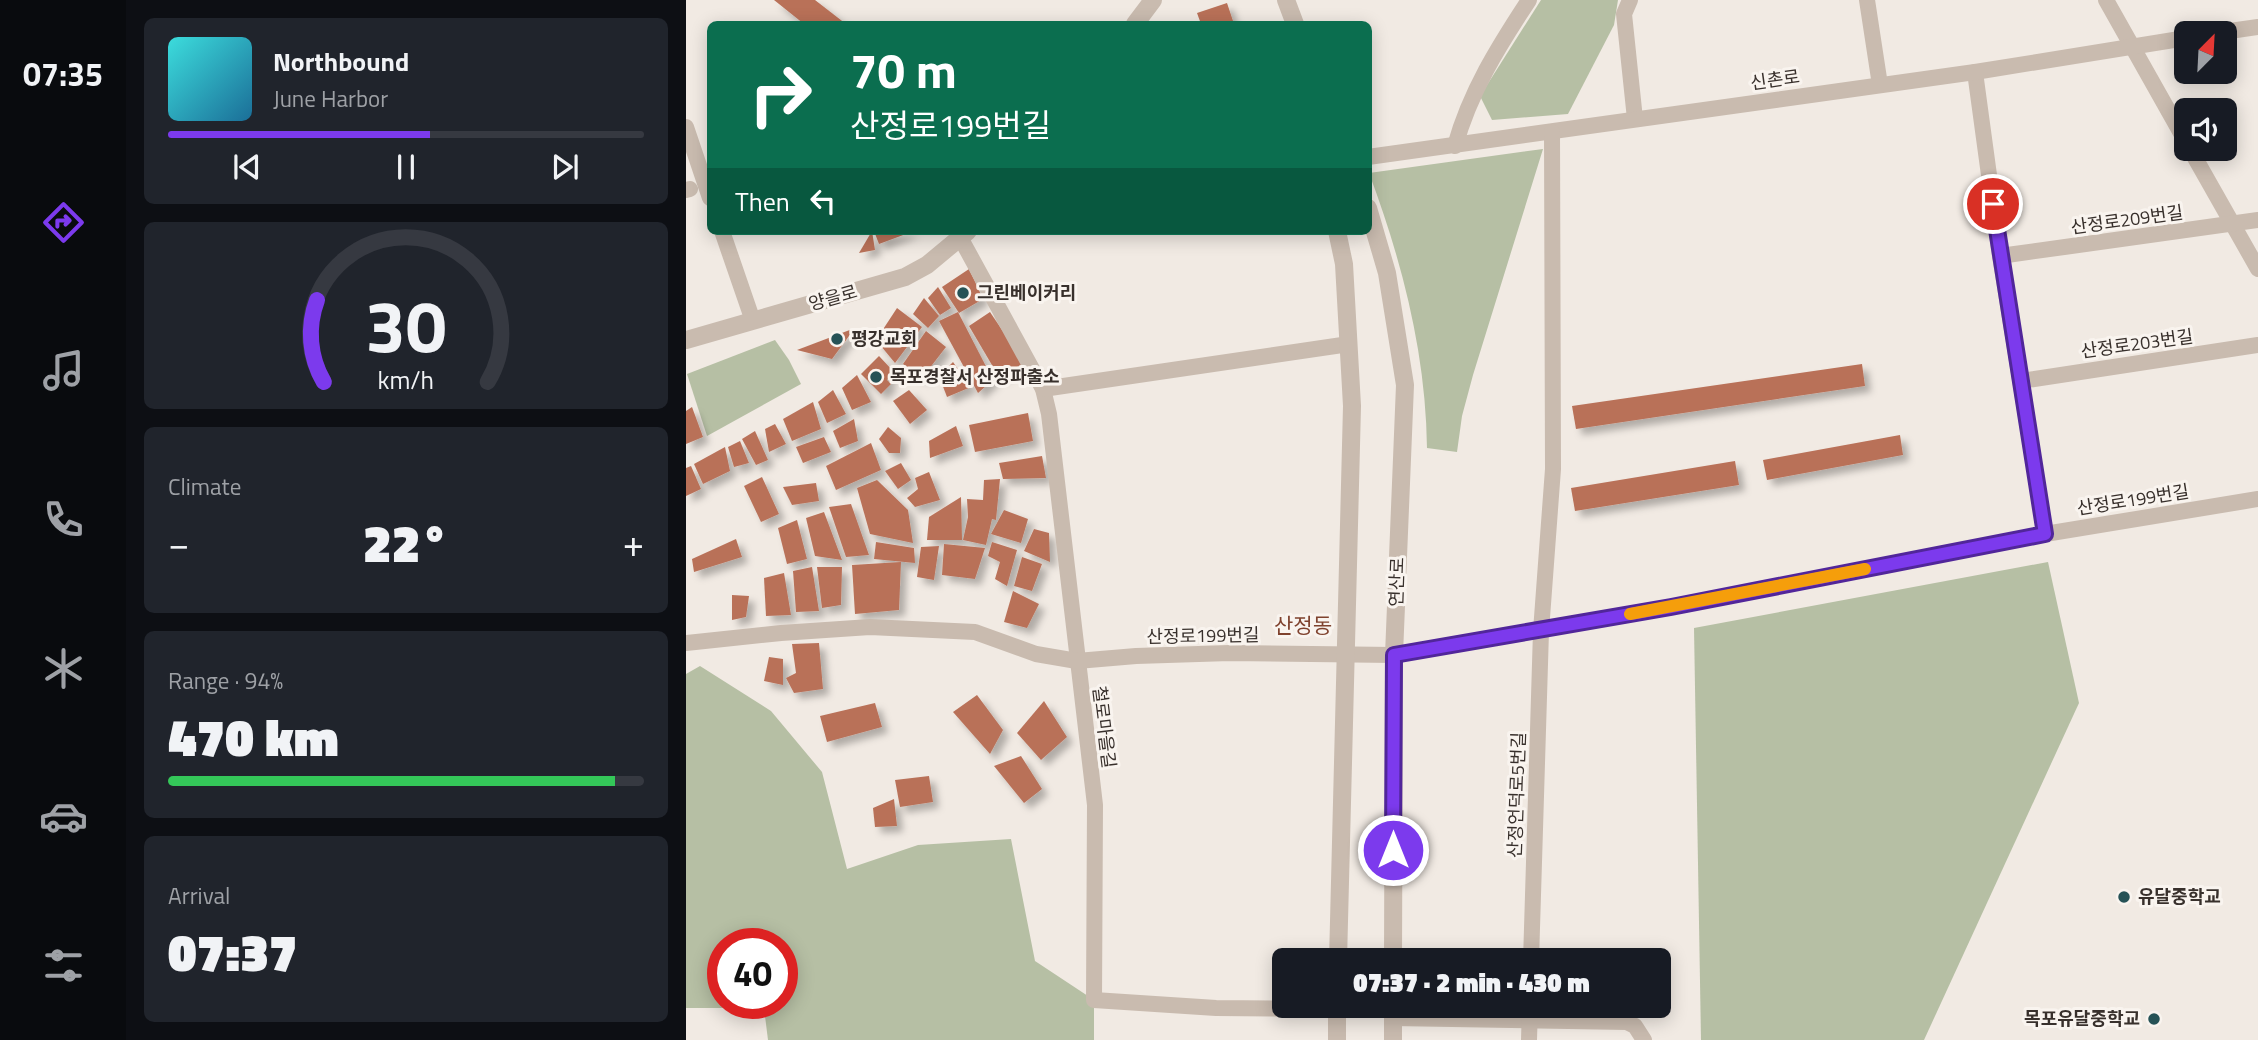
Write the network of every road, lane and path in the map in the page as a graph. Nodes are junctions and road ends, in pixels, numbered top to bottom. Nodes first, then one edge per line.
1 (1153, 0) edge
2 (1286, 0) edge
3 (1529, 0) edge
4 (1630, 0) edge
5 (1867, 0) edge
6 (2106, 0) edge
7 (1137, 21) edge
8 (1294, 21) edge
9 (2258, 27) edge
10 (2237, 30) edge
11 (2174, 40) edge
12 (2133, 46) junction
13 (1975, 72) junction
14 (1880, 85) junction
15 (1635, 119) junction
16 (2174, 120) edge
17 (686, 127) edge
18 (1552, 132) junction
19 (1455, 146) junction
20 (1372, 157) edge
21 (2196, 161) edge
22 (707, 189) edge
23 (2258, 220) edge
24 (1372, 221) edge
25 (2231, 225) junction
26 (723, 235) edge
27 (964, 235) edge
28 (1338, 235) edge
29 (2000, 256) junction
30 (2258, 269) edge
31 (753, 321) junction
32 (686, 340) edge
33 (1349, 344) junction
34 (2258, 345) edge
35 (2021, 381) junction
36 (1043, 389) junction
37 (2258, 499) edge
38 (2045, 534) junction
39 (1541, 631) junction
40 (686, 643) edge
41 (1345, 655) junction
42 (1394, 655) junction
43 (1077, 661) junction
44 (1338, 948) edge
45 (1393, 948) edge
46 (1531, 948) edge
47 (1272, 1008) edge
48 (1336, 1018) edge
49 (1393, 1018) edge
50 (1530, 1018) edge
51 (1584, 1018) edge
52 (1337, 1040) edge
53 (1393, 1040) edge
54 (1529, 1040) edge
55 (1644, 1040) edge

1 - 7 street
2 - 8 street
3 - 19 street
4 - 15 street
5 - 14 street
6 - 12 street
9 - 10 street
11 - 12 street, 신촌로
12 - 13 street, 신촌로
12 - 16 street
13 - 14 street, 신촌로
13 - 29 street
14 - 15 street, 신촌로
15 - 18 street, 신촌로
17 - 22 street
18 - 19 street, 신촌로
18 - 39 street, 산정언덕로5번길
19 - 20 street, 신촌로
21 - 25 street
23 - 25 street, 산정로209번길
24 - 42 street, 연산로
25 - 29 street, 산정로209번길
25 - 30 street
26 - 31 street
27 - 31 street, 양을로
27 - 36 street, 철로마을길
28 - 33 street
29 - 35 street
31 - 32 street, 양을로
33 - 36 street
33 - 41 street
34 - 35 street, 산정로203번길
35 - 38 street
36 - 43 street, 철로마을길
37 - 38 street, 산정로199번길
38 - 39 street, 산정로199번길
39 - 42 street, 산정로199번길
39 - 46 street, 산정언덕로5번길
40 - 43 street, 산정로199번길
41 - 42 street, 산정로199번길
41 - 43 street, 산정로199번길
41 - 44 street
42 - 45 street, 연산로
43 - 47 street, 철로마을길
48 - 52 street
49 - 53 street
50 - 54 street
51 - 55 street

